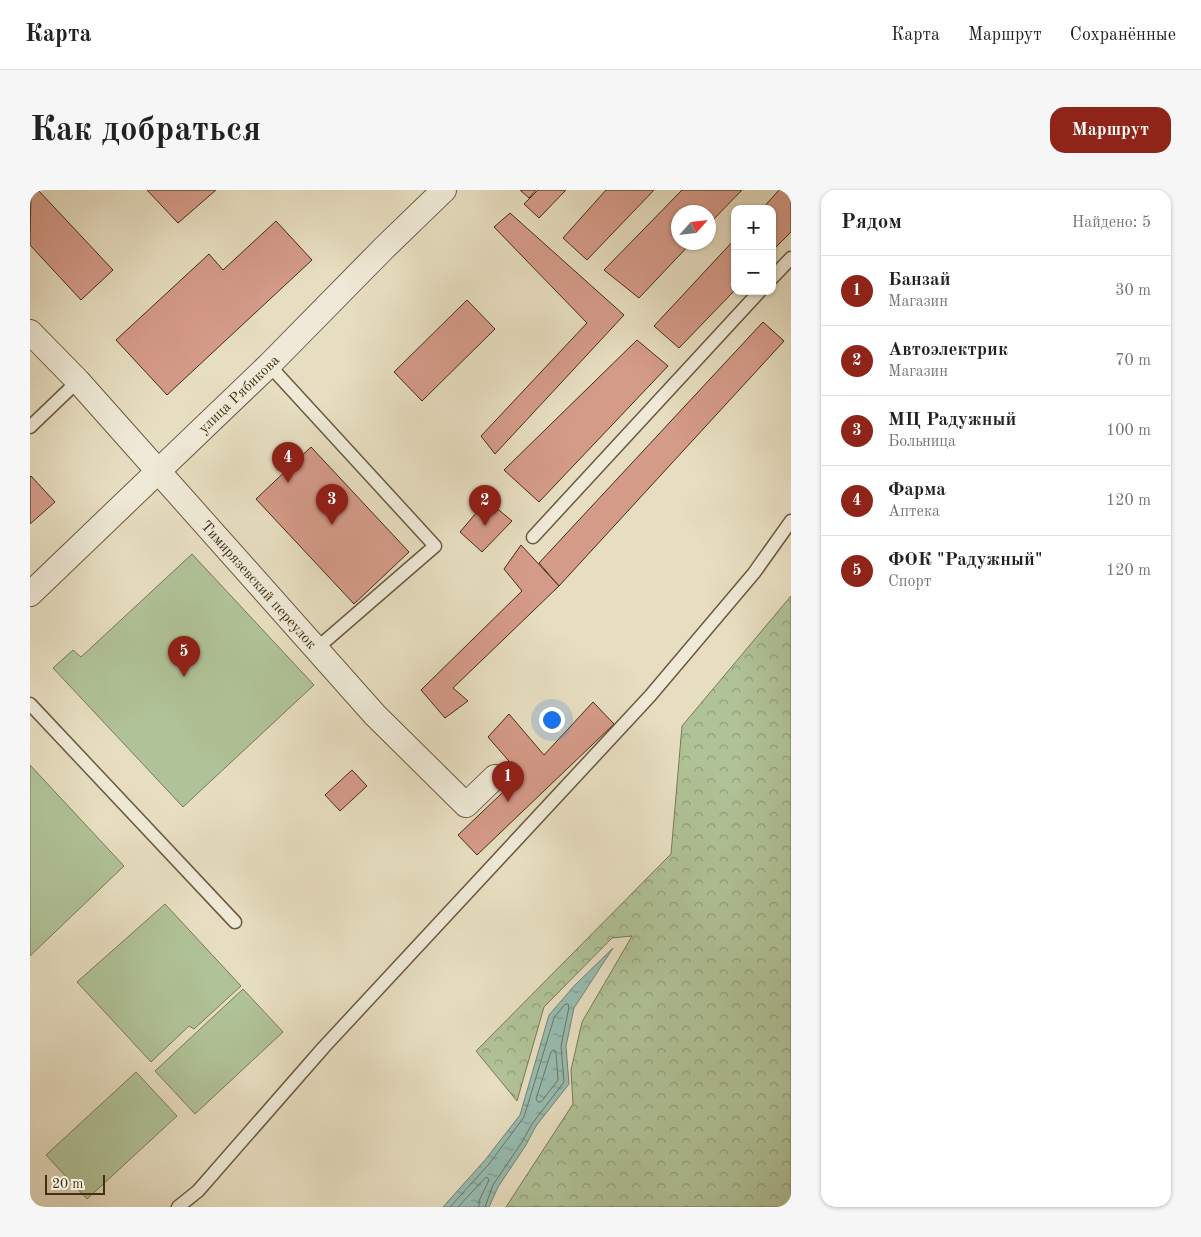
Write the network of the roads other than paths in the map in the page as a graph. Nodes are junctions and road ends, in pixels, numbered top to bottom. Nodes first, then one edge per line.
1 (444, 190) edge
2 (791, 258) edge
3 (776, 274) edge
4 (756, 295) edge
5 (30, 332) edge
6 (268, 365) junction
7 (78, 381) junction
8 (30, 427) edge
9 (157, 472) junction
10 (791, 521) edge
11 (533, 537) dead end
12 (30, 594) edge
13 (316, 650) junction
14 (30, 704) edge
15 (495, 778) dead end
16 (235, 922) dead end
17 (178, 1207) edge

1 - 6 street, улица Рябикова
2 - 3 lane
4 - 11 lane
5 - 7 street, Тимирязевский переулок
6 - 9 street, улица Рябикова
6 - 13 lane
7 - 8 lane
7 - 9 street, Тимирязевский переулок
9 - 12 street, улица Рябикова
9 - 13 street, Тимирязевский переулок
10 - 17 lane
13 - 15 street, Тимирязевский переулок
14 - 16 lane

